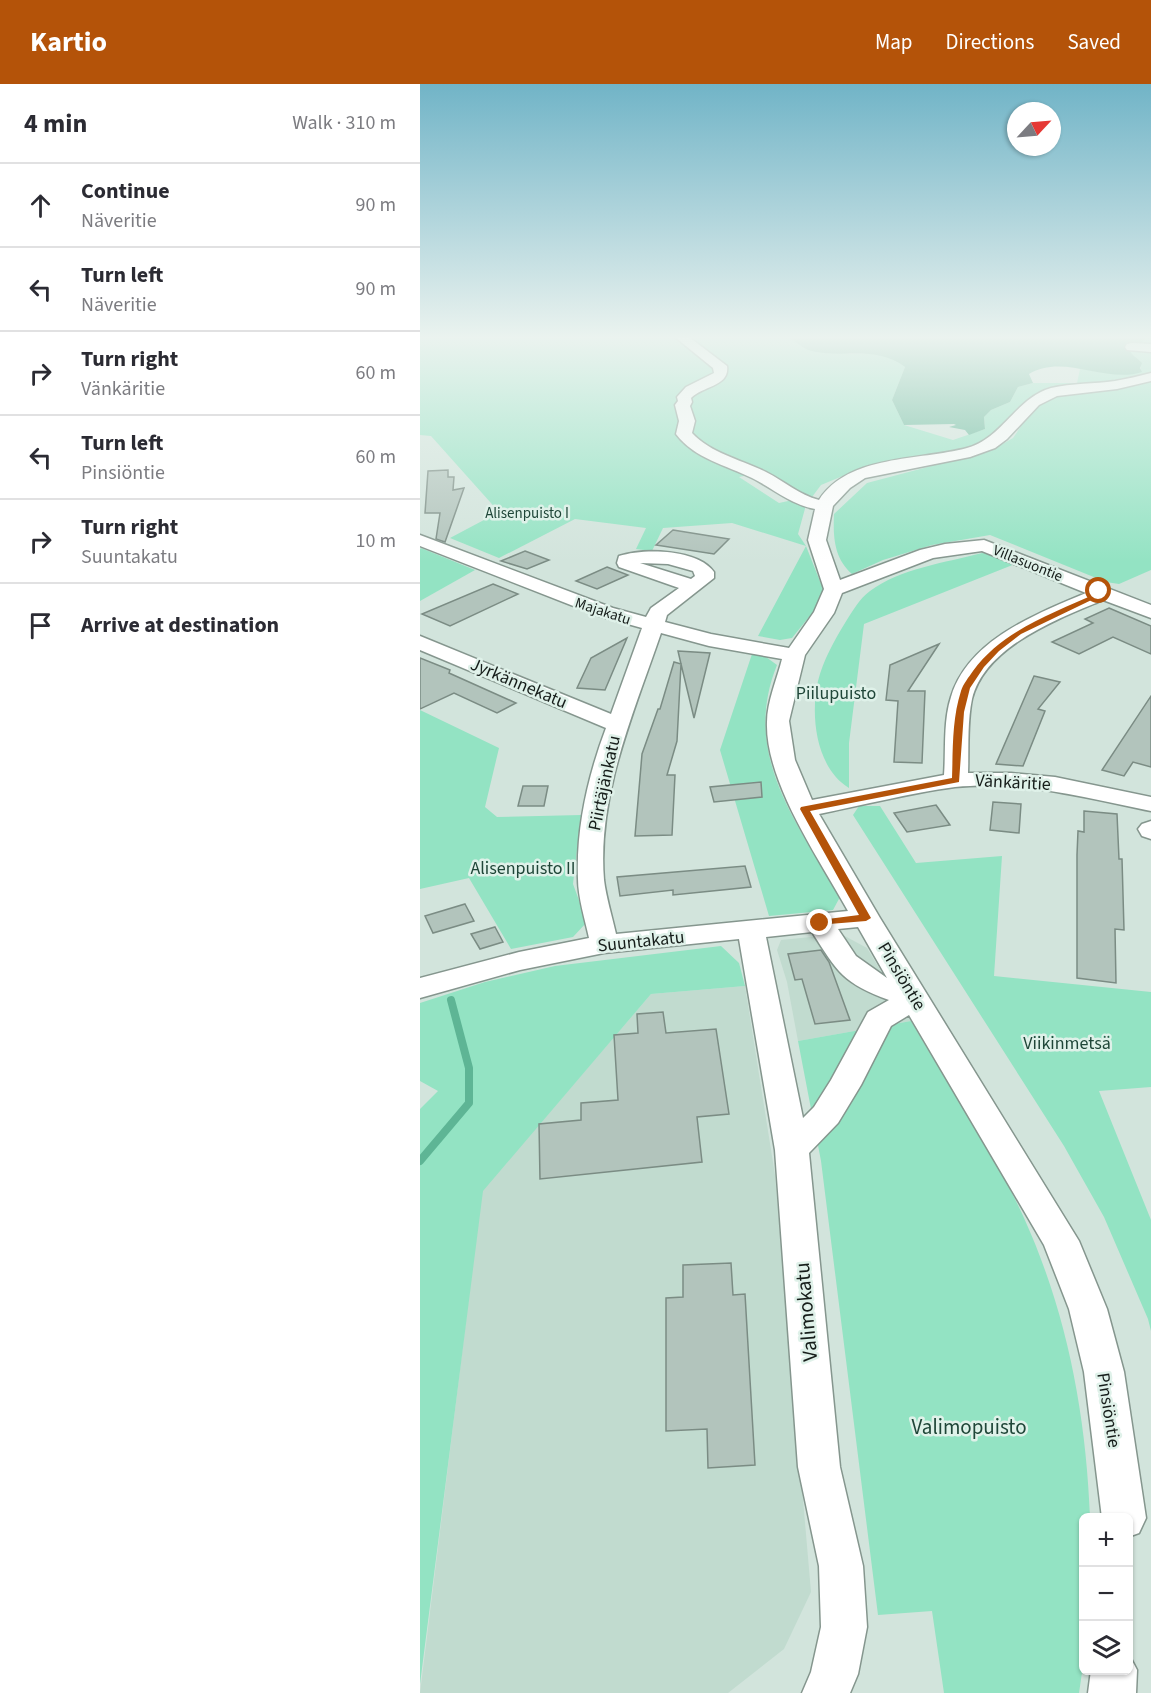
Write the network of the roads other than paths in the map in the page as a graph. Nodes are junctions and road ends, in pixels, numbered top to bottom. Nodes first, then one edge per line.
1 (684, 412) edge
2 (1025, 412) edge
3 (824, 506) junction
4 (420, 540) edge
5 (693, 586) dead end
6 (834, 589) junction
7 (1102, 593) junction
8 (1151, 612) edge
9 (653, 627) junction
10 (420, 642) edge
11 (794, 655) junction
12 (617, 725) junction
13 (956, 780) junction
14 (1151, 804) edge
15 (804, 809) junction
16 (866, 918) junction
17 (820, 923) junction
18 (751, 931) junction
19 (604, 944) junction
20 (420, 988) edge
21 (915, 999) junction
22 (792, 1150) junction
23 (1123, 1513) edge
24 (1114, 1675) edge
25 (826, 1693) edge
26 (1112, 1693) edge

1 - 3 street
2 - 3 street
3 - 6 street
4 - 9 street, Majakatu
5 - 9 street, Piirtäjänkatu
6 - 7 street, Villasuontie
6 - 11 street, Pinsiöntie
7 - 8 street, Villasuontie
7 - 13 street
9 - 11 street, Majakatu
9 - 12 street, Piirtäjänkatu
10 - 12 street, Jyrkännekatu
11 - 15 street, Pinsiöntie
12 - 19 street, Piirtäjänkatu
13 - 14 street, Vänkäritie
13 - 15 street, Vänkäritie
15 - 16 street, Pinsiöntie
16 - 17 street, Suuntakatu
16 - 21 street, Pinsiöntie
17 - 18 street, Suuntakatu
17 - 21 street
18 - 19 street, Suuntakatu
18 - 22 street, Valimokatu
19 - 20 street, Suuntakatu
21 - 22 street
21 - 23 street, Pinsiöntie
22 - 25 street, Valimokatu
24 - 26 street

